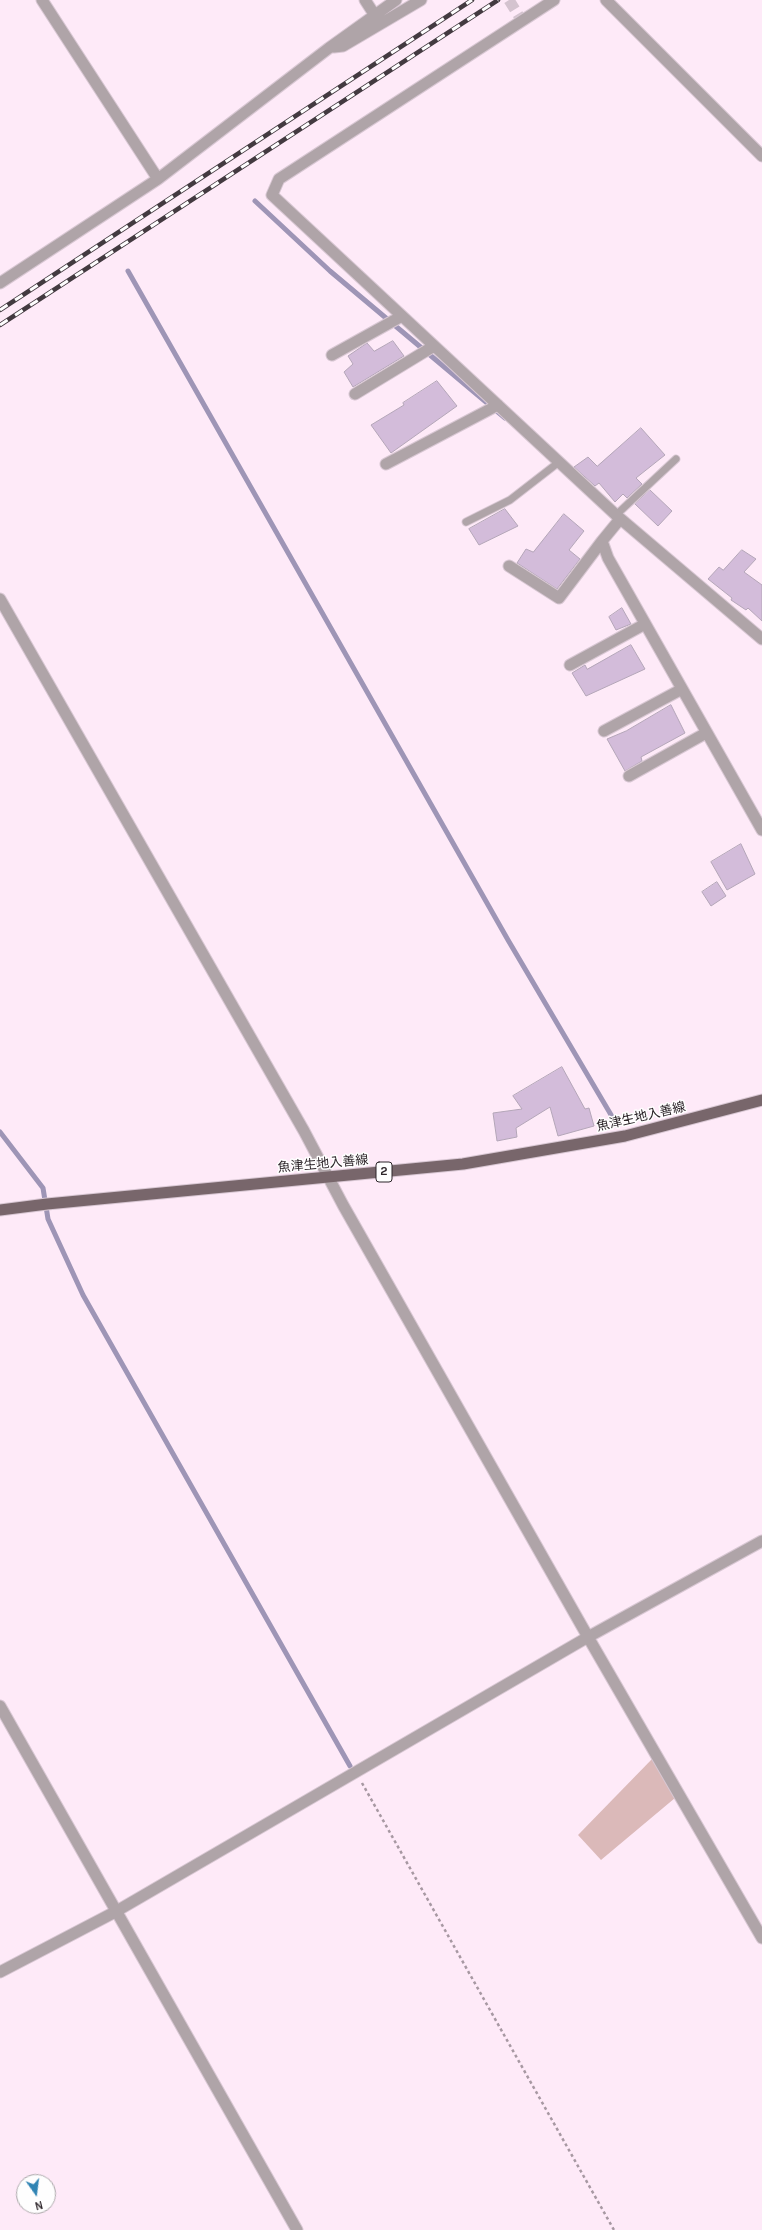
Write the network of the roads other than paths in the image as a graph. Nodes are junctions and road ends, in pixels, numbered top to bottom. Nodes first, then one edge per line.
1 (42, 0) edge
2 (364, 0) edge
3 (396, 0) edge
4 (420, 0) edge
5 (554, 0) edge
6 (606, 0) edge
7 (374, 14) junction
8 (329, 48) junction
9 (762, 156) edge
10 (158, 179) junction
11 (0, 283) edge
12 (402, 316) junction
13 (434, 346) junction
14 (332, 355) dead end
15 (355, 394) dead end
16 (498, 405) junction
17 (676, 459) dead end
18 (559, 462) junction
19 (386, 464) dead end
20 (618, 517) junction
21 (466, 522) dead end
22 (602, 541) junction
23 (509, 566) dead end
24 (0, 599) edge
25 (645, 624) junction
26 (762, 639) edge
27 (570, 665) dead end
28 (682, 689) junction
29 (604, 731) dead end
30 (706, 733) junction
31 (629, 776) dead end
32 (762, 830) edge
33 (762, 1100) edge
34 (331, 1178) junction
35 (0, 1210) edge
36 (762, 1541) edge
37 (588, 1637) junction
38 (0, 1706) edge
39 (115, 1912) junction
40 (762, 1938) edge
41 (0, 1972) edge
42 (297, 2230) edge

1 - 10 street
2 - 7 street
3 - 7 street
4 - 8 street
5 - 12 street
6 - 9 street
7 - 8 street
8 - 10 street
10 - 11 street
12 - 13 street
12 - 14 street
13 - 15 street
13 - 16 street
16 - 18 street
16 - 19 street
17 - 20 lane
18 - 20 street
18 - 21 lane
20 - 22 street
20 - 26 street
22 - 23 street
22 - 25 street
24 - 34 street
25 - 27 street
25 - 28 street
28 - 29 street
28 - 30 street
30 - 31 street
30 - 32 street
33 - 34 main road, 魚津生地入善線 / 2
34 - 35 main road, 魚津生地入善線 / 2
34 - 37 street
36 - 37 street
37 - 39 street
37 - 40 street
38 - 39 street
39 - 41 street
39 - 42 street

